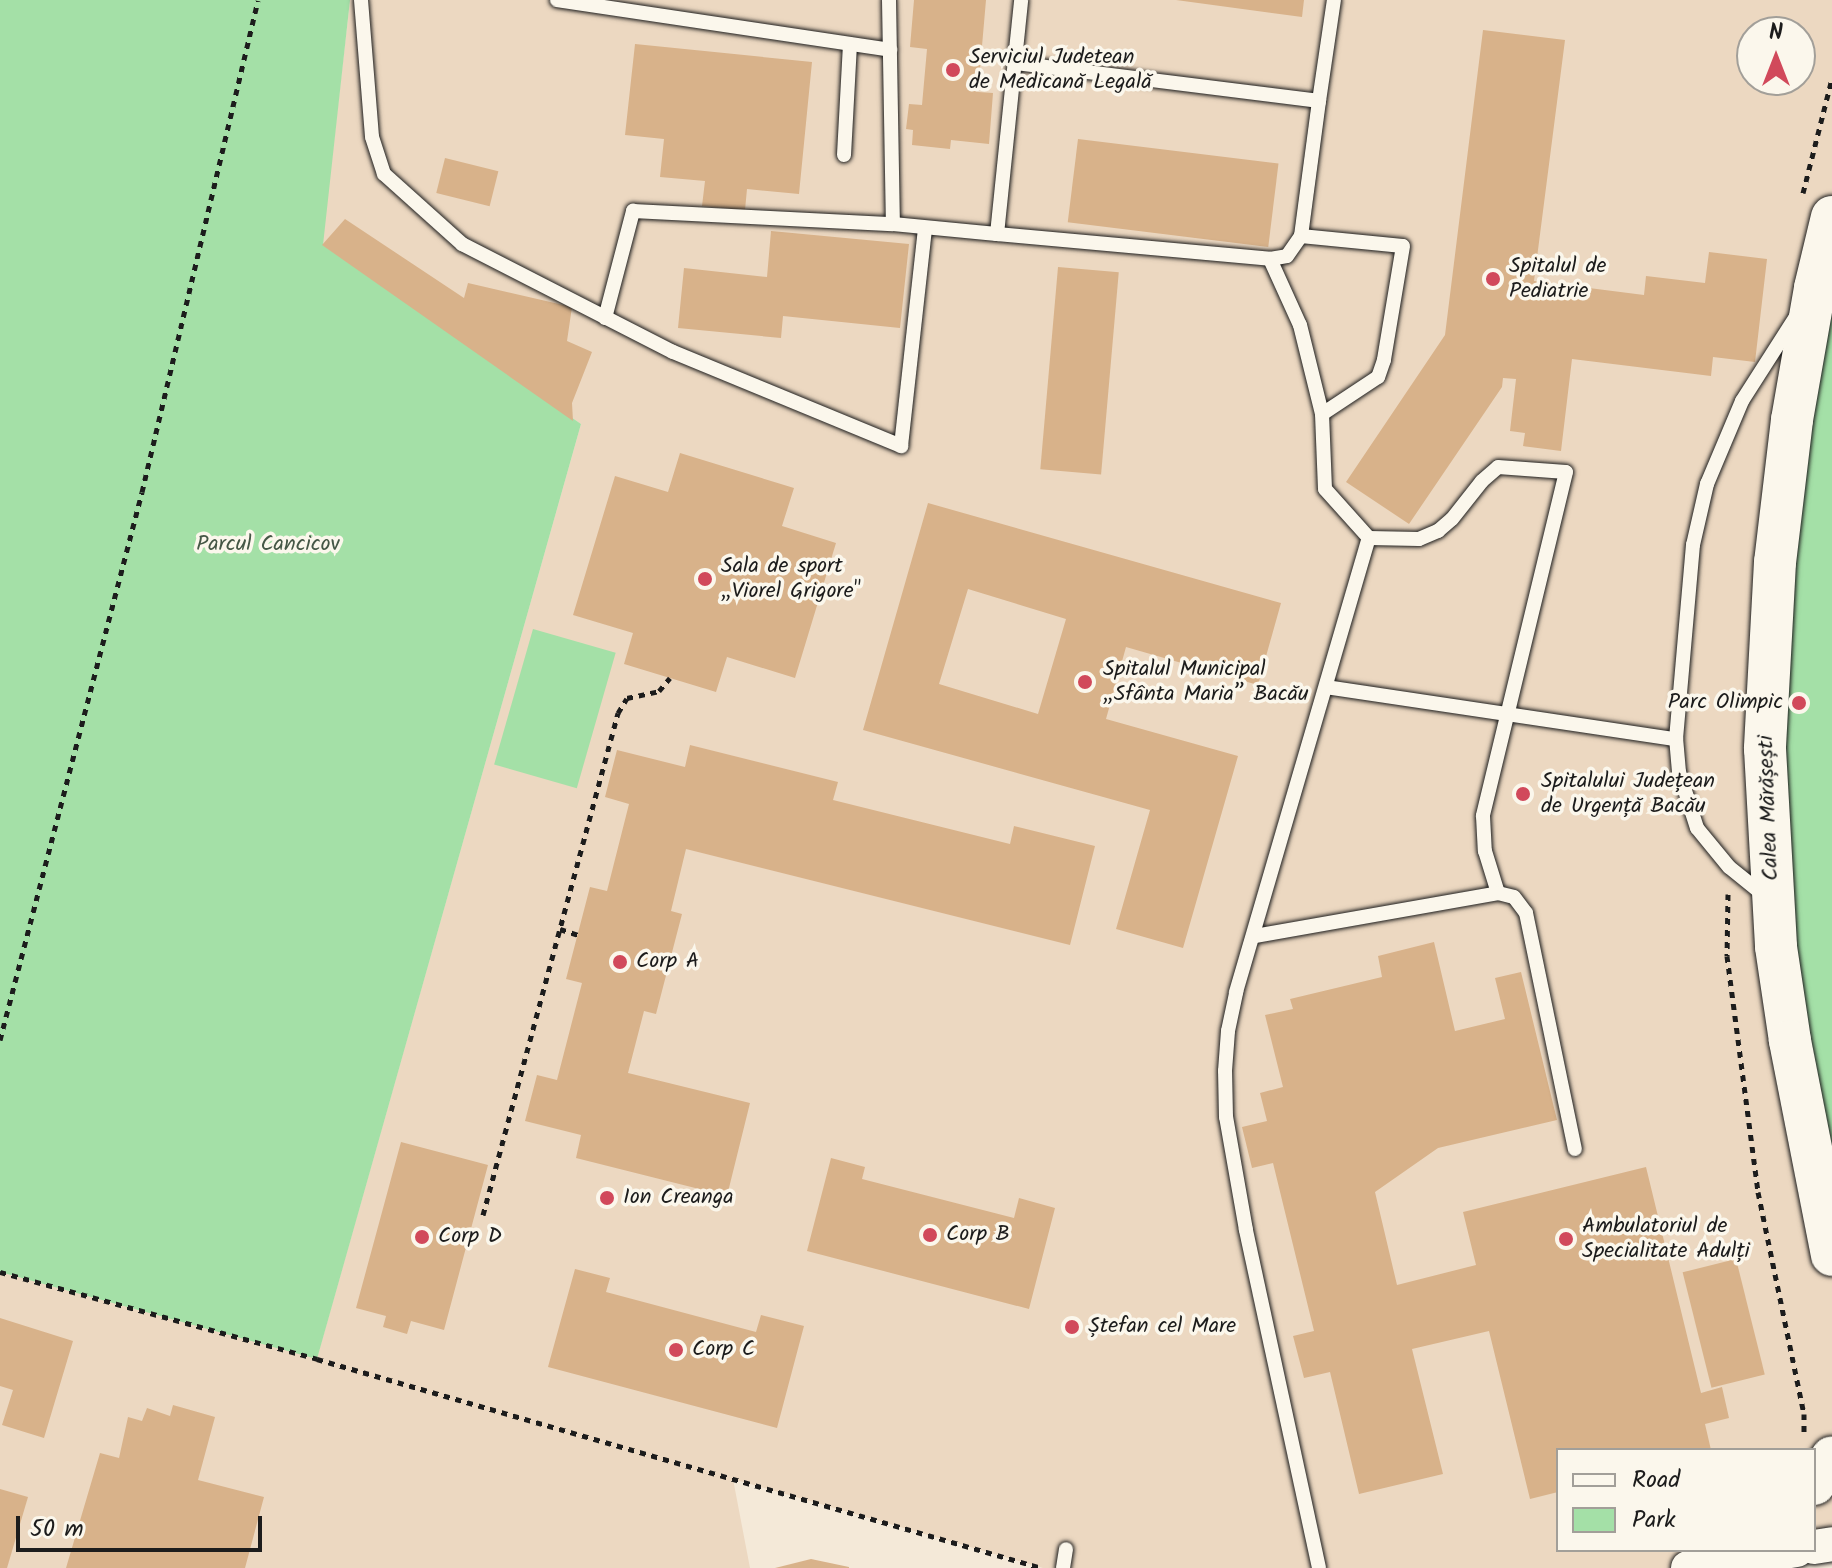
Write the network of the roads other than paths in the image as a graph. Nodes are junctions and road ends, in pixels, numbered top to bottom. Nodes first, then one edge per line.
1 (361, 0) edge
2 (557, 0) edge
3 (889, 0) edge
4 (1021, 0) edge
5 (1334, 0) edge
6 (850, 44) junction
7 (890, 50) junction
8 (1015, 63) junction
9 (1319, 101) junction
10 (844, 155) dead end
11 (1832, 217) edge
12 (893, 224) junction
13 (925, 228) junction
14 (997, 234) junction
15 (1301, 236) junction
16 (1270, 259) junction
17 (1815, 288) junction
18 (605, 318) junction
19 (1322, 414) junction
20 (1369, 538) junction
21 (1326, 687) junction
22 (1508, 714) junction
23 (1676, 739) junction
24 (1498, 893) junction
25 (1772, 902) junction
26 (1255, 936) junction
27 (1575, 1149) dead end
28 (1832, 1255) edge
29 (1832, 1457) edge
30 (1816, 1481) edge
31 (1066, 1549) dead end
32 (1785, 1552) edge
33 (1716, 1563) edge
34 (1063, 1568) edge
35 (1319, 1568) edge

1 - 18 lane
2 - 6 lane
3 - 7 lane
4 - 8 lane
5 - 9 lane
6 - 7 lane
6 - 10 lane
7 - 12 lane
8 - 9 lane
8 - 14 lane
9 - 15 lane
11 - 17 main road, Calea Mărășești
12 - 13 lane
12 - 18 lane
13 - 14 lane
13 - 18 lane
14 - 16 lane
15 - 16 lane
15 - 19 lane
16 - 19 lane
17 - 23 lane
17 - 25 main road, Calea Mărășești
19 - 20 lane
20 - 21 lane
20 - 22 lane
21 - 22 lane
21 - 26 lane
22 - 23 lane
22 - 24 lane
23 - 25 lane
24 - 26 lane
24 - 27 lane
25 - 28 main road, Calea Mărășești
26 - 35 lane
29 - 30 main road
31 - 34 lane
32 - 33 street

